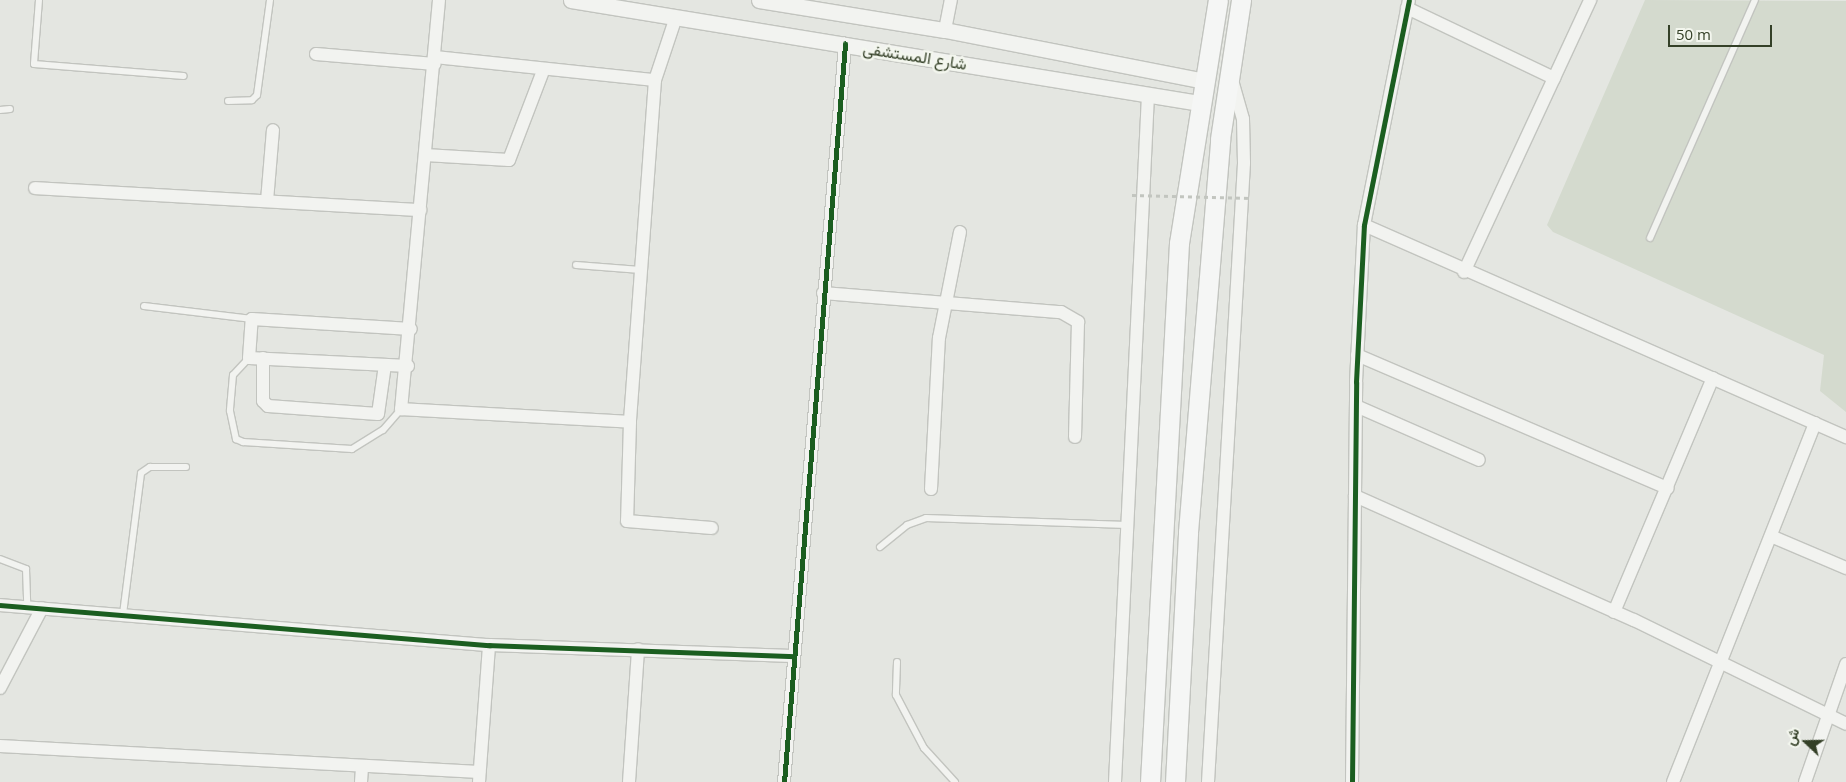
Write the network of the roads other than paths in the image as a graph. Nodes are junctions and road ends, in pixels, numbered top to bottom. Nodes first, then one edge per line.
1 (39, 0) edge
2 (270, 0) edge
3 (439, 0) edge
4 (571, 0) edge
5 (759, 0) edge
6 (951, 0) edge
7 (1218, 0) edge
8 (1241, 0) edge
9 (1590, 0) edge
10 (1755, 0) edge
11 (1408, 4) edge
12 (655, 7) edge
13 (676, 17) junction
14 (945, 30) junction
15 (845, 44) junction
16 (316, 54) dead end
17 (1090, 58) junction
18 (435, 60) junction
19 (1229, 70) junction
20 (543, 71) junction
21 (184, 76) dead end
22 (1554, 78) junction
23 (655, 80) junction
24 (1204, 81) junction
25 (1085, 84) junction
26 (1148, 95) junction
27 (228, 102) dead end
28 (1199, 103) junction
29 (10, 109) dead end
30 (0, 110) edge
31 (273, 130) dead end
32 (426, 155) junction
33 (35, 188) dead end
34 (267, 201) junction
35 (420, 210) junction
36 (1364, 226) junction
37 (960, 232) dead end
38 (1650, 238) dead end
39 (576, 265) dead end
40 (642, 270) junction
41 (1464, 272) junction
42 (823, 293) junction
43 (946, 305) junction
44 (144, 306) dead end
45 (252, 319) junction
46 (411, 329) junction
47 (1357, 355) junction
48 (249, 358) junction
49 (263, 358) junction
50 (385, 364) junction
51 (408, 366) junction
52 (1713, 378) junction
53 (1356, 406) junction
54 (401, 409) junction
55 (630, 422) junction
56 (1814, 423) junction
57 (1075, 437) dead end
58 (1846, 437) edge
59 (1479, 460) dead end
60 (186, 467) dead end
61 (1668, 488) junction
62 (931, 489) dead end
63 (1355, 496) junction
64 (1127, 525) junction
65 (712, 528) dead end
66 (1771, 536) junction
67 (880, 548) dead end
68 (0, 559) edge
69 (1846, 568) edge
70 (0, 605) edge
71 (27, 606) junction
72 (42, 608) junction
73 (1614, 612) junction
74 (123, 614) junction
75 (489, 645) junction
76 (638, 649) junction
77 (792, 656) junction
78 (897, 662) dead end
79 (1722, 663) junction
80 (1846, 664) edge
81 (0, 688) edge
82 (1826, 714) junction
83 (1846, 724) edge
84 (0, 746) edge
85 (362, 768) junction
86 (479, 777) edge
87 (362, 782) edge
88 (629, 782) edge
89 (784, 782) edge
90 (955, 782) edge
91 (1115, 782) edge
92 (1150, 782) edge
93 (1175, 782) edge
94 (1208, 782) edge
95 (1352, 782) edge
96 (1673, 782) edge
97 (1804, 782) edge

1 - 21 lane
2 - 27 lane
3 - 18 street
4 - 12 street, شارع المستشفى
5 - 14 street, شارع المستشفى
6 - 14 street
7 - 24 main road
8 - 19 main road
9 - 22 street
10 - 38 lane
11 - 22 street
11 - 36 street
12 - 13 street, شارع المستشفى
13 - 15 street, شارع المستشفى
13 - 23 street
14 - 17 street, شارع المستشفى
15 - 25 street, شارع المستشفى
15 - 42 street
16 - 18 street
17 - 24 street, شارع المستشفى
17 - 25 street
18 - 20 street
18 - 32 street
19 - 93 main road
19 - 94 street
20 - 23 street
20 - 32 street
22 - 41 street
23 - 40 street
24 - 28 main road
25 - 26 street, شارع المستشفى
26 - 28 street, شارع المستشفى
26 - 64 street
28 - 92 main road
29 - 30 lane
31 - 34 street
32 - 35 street
33 - 34 street
34 - 35 street
35 - 46 street
36 - 41 street
36 - 47 street
37 - 43 street
39 - 40 lane
40 - 55 street
41 - 52 street
42 - 43 street
42 - 77 street
43 - 57 street
43 - 62 street
44 - 45 lane
45 - 46 street
45 - 48 street
46 - 51 street
47 - 53 street
47 - 61 street
48 - 49 street
48 - 54 lane
49 - 50 street
49 - 50 street
50 - 51 street
51 - 54 street
52 - 56 street
52 - 61 street
53 - 59 street
53 - 63 street
54 - 55 street
55 - 65 street
56 - 58 street
56 - 66 street
60 - 74 lane
61 - 73 street
63 - 73 street
63 - 95 street
64 - 67 lane
64 - 91 street
66 - 69 street
66 - 79 street
68 - 71 lane
70 - 71 street
71 - 72 street
72 - 74 street
72 - 81 street
73 - 79 street
74 - 75 street
75 - 76 street
75 - 86 street
76 - 77 street
76 - 88 street
77 - 89 street
78 - 90 lane
79 - 82 street
79 - 96 street
80 - 82 street
82 - 83 street
82 - 97 street
84 - 85 street
85 - 86 street
85 - 87 street

